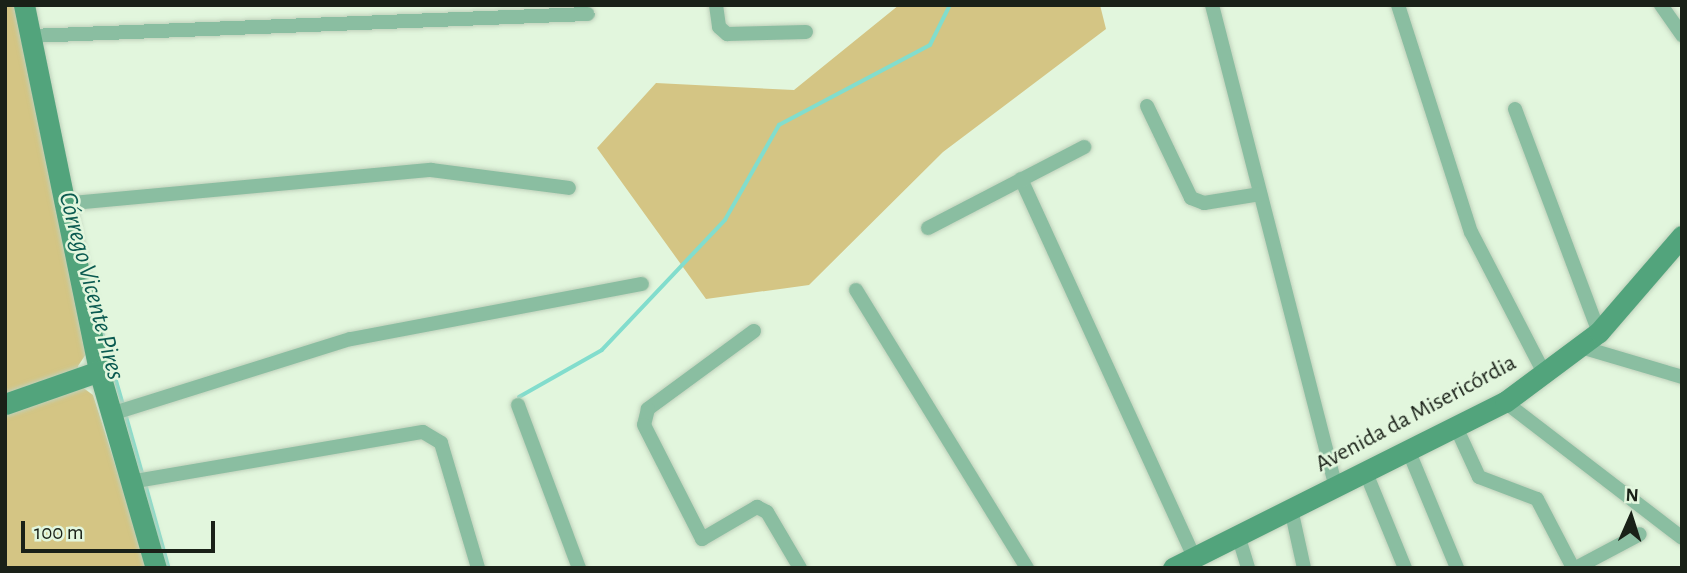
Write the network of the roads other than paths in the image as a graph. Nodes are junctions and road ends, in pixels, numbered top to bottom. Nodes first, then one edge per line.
1 (24, 5) edge
2 (716, 5) edge
3 (1212, 5) edge
4 (1398, 5) edge
5 (1661, 5) edge
6 (588, 14) dead end
7 (806, 32) dead end
8 (1682, 35) edge
9 (30, 36) junction
10 (1147, 106) dead end
11 (1515, 109) dead end
12 (1084, 147) dead end
13 (1021, 179) junction
14 (569, 188) dead end
15 (1261, 194) junction
16 (62, 204) junction
17 (928, 228) dead end
18 (1682, 236) edge
19 (642, 284) dead end
20 (856, 290) dead end
21 (754, 331) dead end
22 (1599, 332) junction
23 (1581, 347) junction
24 (99, 371) junction
25 (1544, 373) junction
26 (1682, 377) edge
27 (1504, 402) junction
28 (5, 404) edge
29 (518, 405) dead end
30 (111, 414) junction
31 (1456, 427) junction
32 (1409, 452) junction
33 (1366, 473) junction
34 (130, 482) junction
35 (1336, 487) junction
36 (1291, 509) junction
37 (1640, 534) dead end
38 (1238, 535) junction
39 (1682, 538) edge
40 (1194, 557) junction
41 (156, 568) edge
42 (478, 568) edge
43 (579, 568) edge
44 (800, 568) edge
45 (1027, 568) edge
46 (1173, 568) edge
47 (1248, 568) edge
48 (1304, 568) edge
49 (1405, 568) edge
50 (1457, 568) edge
51 (1574, 568) edge

1 - 9 street
2 - 7 street
3 - 15 street
4 - 25 street
5 - 8 street
6 - 9 street
9 - 16 street
10 - 15 street
11 - 22 street
12 - 13 street
13 - 17 street
13 - 40 street
14 - 16 street
15 - 35 street
16 - 24 street
18 - 22 street, Avenida da Misericórdia
19 - 30 street
20 - 45 street
21 - 44 street
22 - 23 street, Avenida da Misericórdia
23 - 25 street, Avenida da Misericórdia
23 - 26 street
24 - 28 street
24 - 30 street
25 - 27 street, Avenida da Misericórdia
27 - 31 street, Avenida da Misericórdia
27 - 39 street
29 - 43 street
30 - 34 street
31 - 32 street, Avenida da Misericórdia
31 - 51 street
32 - 33 street, Avenida da Misericórdia
32 - 50 street
33 - 35 street, Avenida da Misericórdia
33 - 49 street
34 - 41 street
34 - 42 street
35 - 36 street, Avenida da Misericórdia
36 - 38 street, Avenida da Misericórdia
36 - 48 street
37 - 51 street
38 - 40 street, Avenida da Misericórdia
38 - 47 street
40 - 46 street, Avenida da Misericórdia

